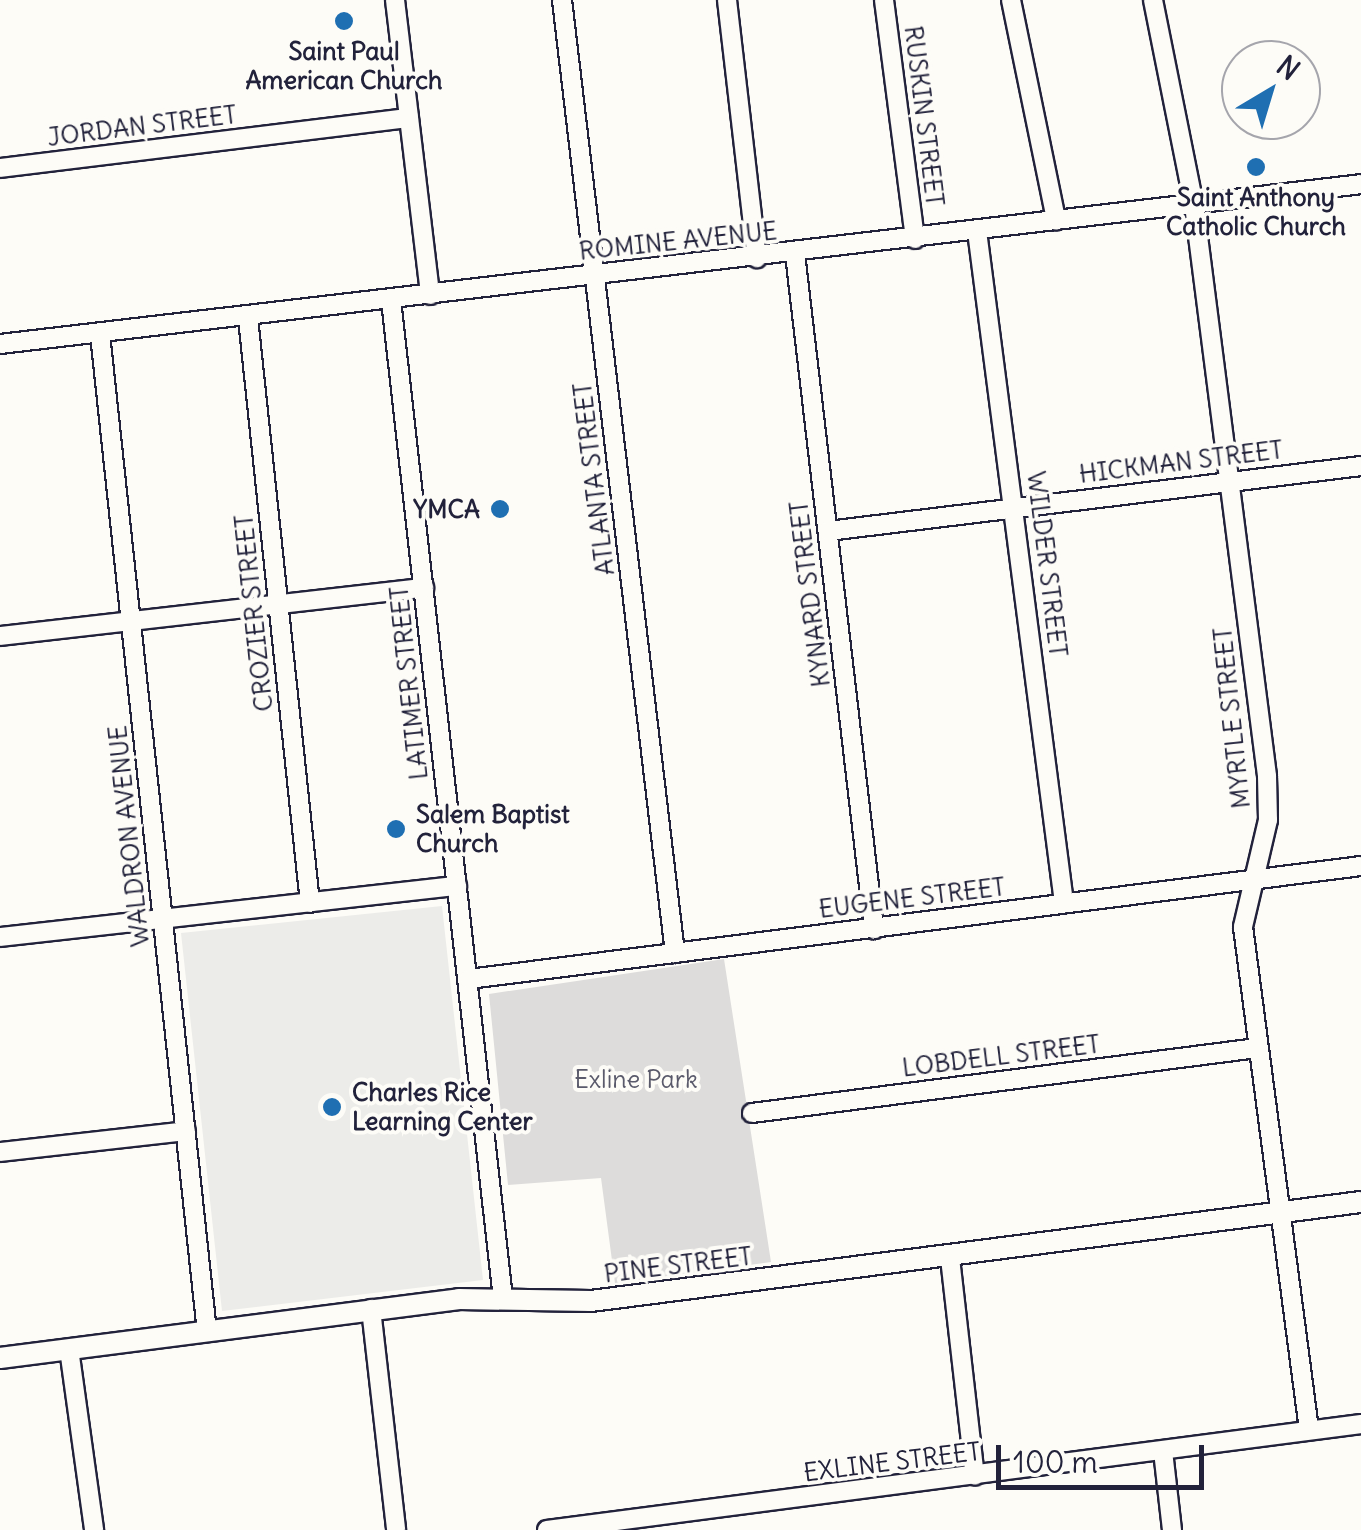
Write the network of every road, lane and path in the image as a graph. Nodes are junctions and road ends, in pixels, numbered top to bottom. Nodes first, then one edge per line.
1 (395, 0) edge
2 (562, 0) edge
3 (727, 0) edge
4 (884, 0) edge
5 (1011, 0) edge
6 (1153, 0) edge
7 (408, 118) junction
8 (0, 168) edge
9 (1361, 184) edge
10 (1194, 205) junction
11 (1056, 220) junction
12 (977, 232) junction
13 (915, 239) junction
14 (795, 254) junction
15 (758, 258) junction
16 (595, 275) junction
17 (430, 295) junction
18 (391, 300) junction
19 (248, 318) junction
20 (100, 334) junction
21 (0, 344) edge
22 (1361, 466) edge
23 (1229, 481) junction
24 (1014, 507) junction
25 (828, 530) junction
26 (424, 588) junction
27 (279, 606) junction
28 (132, 623) junction
29 (0, 636) edge
30 (1361, 866) edge
31 (1253, 880) junction
32 (457, 886) junction
33 (310, 903) junction
34 (1064, 904) junction
35 (162, 920) junction
36 (874, 928) junction
37 (0, 937) edge
38 (676, 953) junction
39 (470, 979) junction
40 (1257, 1048) junction
41 (752, 1112) dead end
42 (186, 1131) junction
43 (0, 1152) edge
44 (1361, 1202) edge
45 (1282, 1212) junction
46 (950, 1258) junction
47 (503, 1300) junction
48 (370, 1309) junction
49 (207, 1332) junction
50 (69, 1349) junction
51 (0, 1358) edge
52 (1361, 1424) edge
53 (1309, 1430) junction
54 (1163, 1451) junction
55 (975, 1476) junction
56 (94, 1530) edge
57 (396, 1530) edge
58 (547, 1530) edge
59 (1172, 1530) edge

1 - 7 street
2 - 16 street, ATLANTA STREET
3 - 15 street
4 - 13 street, RUSKIN STREET
5 - 11 street
6 - 10 street, MYRTLE STREET
7 - 8 street, JORDAN STREET
7 - 17 street
9 - 10 street, ROMINE AVENUE
10 - 11 street, ROMINE AVENUE
10 - 23 street, MYRTLE STREET
11 - 12 street, ROMINE AVENUE
12 - 13 street, ROMINE AVENUE
12 - 24 street, WILDER STREET
13 - 14 street, ROMINE AVENUE
14 - 15 street, ROMINE AVENUE
14 - 25 street, KYNARD STREET
15 - 16 street, ROMINE AVENUE
16 - 17 street, ROMINE AVENUE
16 - 38 street, ATLANTA STREET
17 - 18 street, ROMINE AVENUE
18 - 19 street, ROMINE AVENUE
18 - 26 street, LATIMER STREET
19 - 20 street, ROMINE AVENUE
19 - 27 street, CROZIER STREET
20 - 21 street, ROMINE AVENUE
20 - 28 street, WALDRON AVENUE
22 - 23 street, HICKMAN STREET
23 - 24 street, HICKMAN STREET
23 - 31 street, MYRTLE STREET
24 - 25 street, HICKMAN STREET
24 - 34 street, WILDER STREET
25 - 36 street, KYNARD STREET
26 - 27 street
26 - 32 street, LATIMER STREET
27 - 28 street
27 - 33 street, CROZIER STREET
28 - 29 street
28 - 35 street, WALDRON AVENUE
30 - 31 street, EUGENE STREET
31 - 34 street, EUGENE STREET
31 - 40 street, MYRTLE STREET
32 - 33 street
32 - 39 street, LATIMER STREET
33 - 35 street
34 - 36 street, EUGENE STREET
35 - 37 street
35 - 42 street, WALDRON AVENUE
36 - 38 street, EUGENE STREET
38 - 39 street, EUGENE STREET
39 - 47 street, LATIMER STREET
40 - 41 street, LOBDELL STREET
40 - 45 street, MYRTLE STREET
42 - 43 street
42 - 49 street, WALDRON AVENUE
44 - 45 street, PINE STREET
45 - 46 street, PINE STREET
45 - 53 street, MYRTLE STREET
46 - 47 street, PINE STREET
46 - 55 street
47 - 48 street, PINE STREET
48 - 49 street, PINE STREET
48 - 57 street
49 - 50 street, PINE STREET
50 - 51 street, PINE STREET
50 - 56 street
52 - 53 street, EXLINE STREET
53 - 54 street, EXLINE STREET
54 - 55 street, EXLINE STREET
54 - 59 street
55 - 58 street, EXLINE STREET

